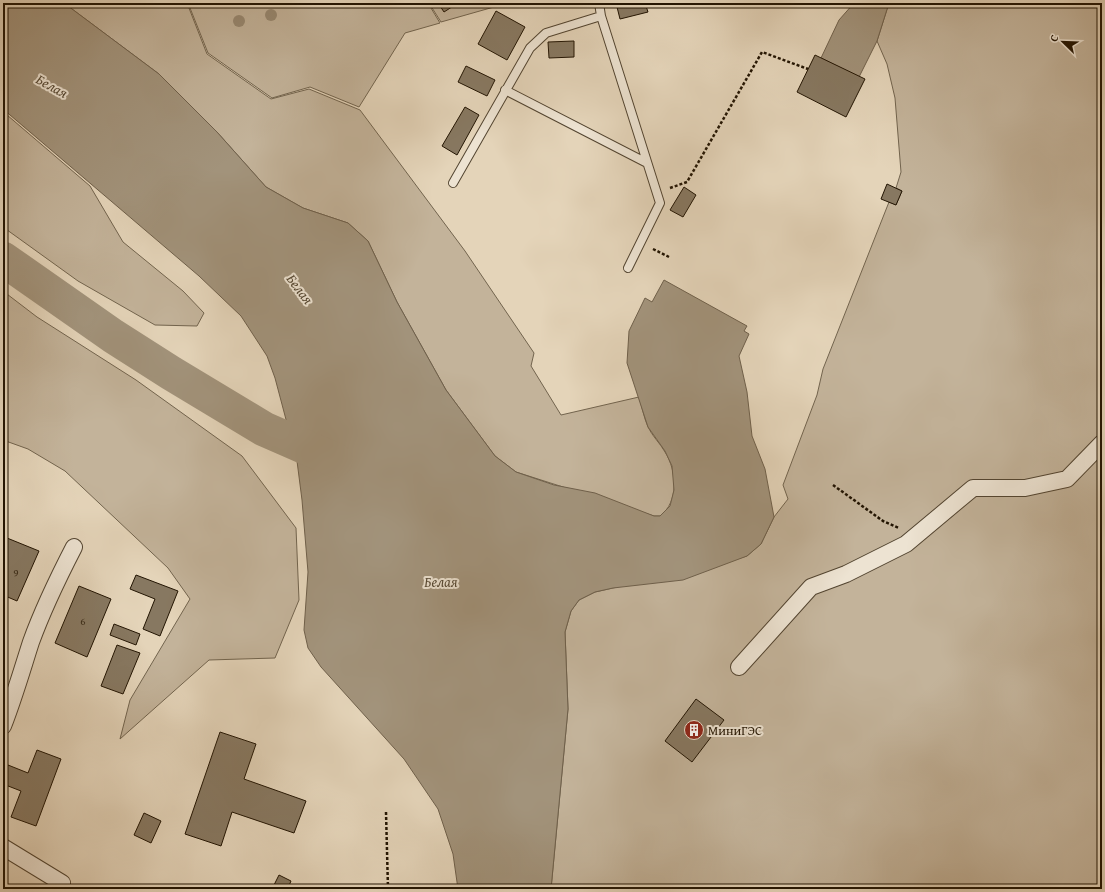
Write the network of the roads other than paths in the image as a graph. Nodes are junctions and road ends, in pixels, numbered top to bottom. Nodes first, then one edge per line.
1 (599, 3) edge
2 (601, 16) junction
3 (505, 90) junction
4 (647, 163) junction
5 (453, 183) dead end
6 (628, 268) dead end
7 (1102, 443) edge
8 (74, 547) dead end
9 (739, 667) dead end
10 (3, 726) edge
11 (3, 847) edge
12 (61, 886) edge

1 - 2 lane
2 - 3 lane
2 - 4 lane
3 - 4 lane
3 - 5 lane
4 - 6 lane
7 - 9 street
8 - 10 street
11 - 12 street

